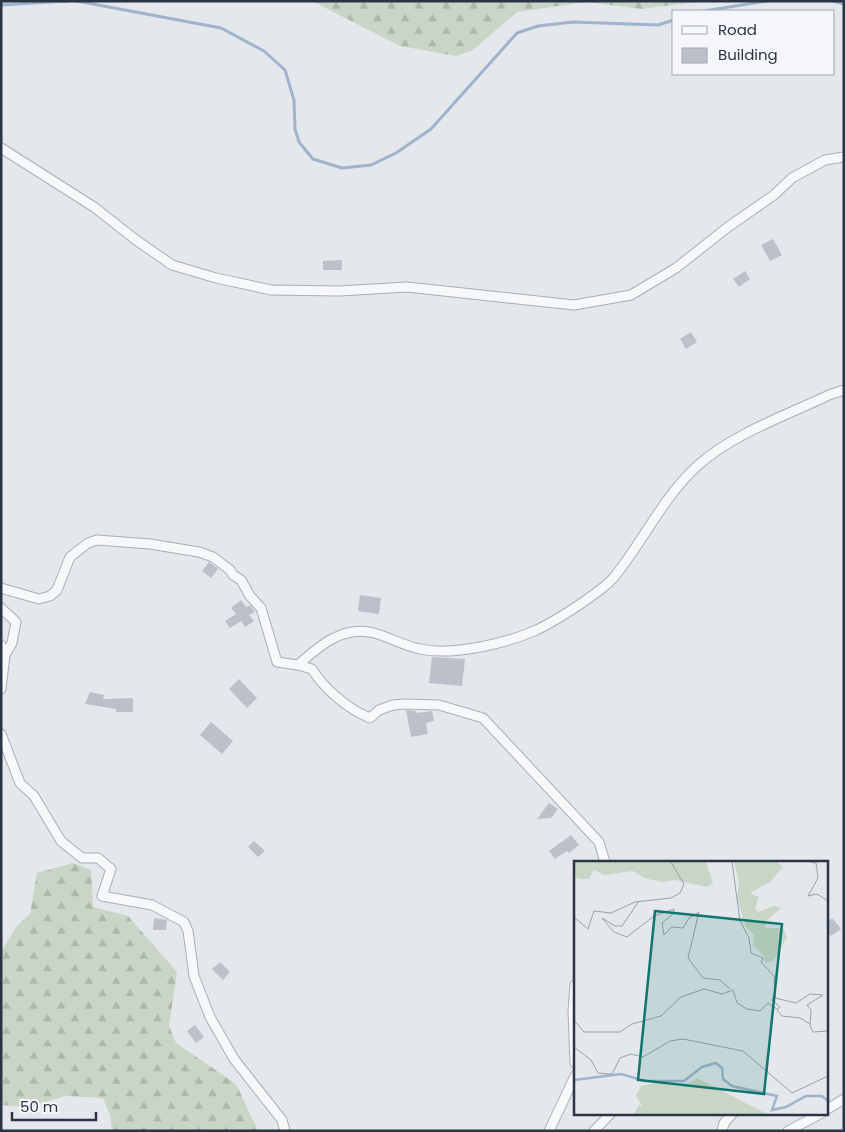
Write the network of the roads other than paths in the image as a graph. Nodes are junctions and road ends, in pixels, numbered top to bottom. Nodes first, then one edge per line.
1 (1, 148) edge
2 (844, 156) edge
3 (844, 390) edge
4 (1, 588) edge
5 (1, 608) edge
6 (1, 645) edge
7 (5, 655) junction
8 (298, 665) junction
9 (1, 688) edge
10 (1, 734) edge
11 (605, 861) edge
12 (574, 998) edge
13 (574, 1037) edge
14 (574, 1078) edge
15 (844, 1099) edge
16 (828, 1109) edge
17 (610, 1114) edge
18 (732, 1114) edge
19 (820, 1114) edge
20 (285, 1131) edge
21 (549, 1131) edge
22 (594, 1131) edge
23 (722, 1131) edge
24 (788, 1131) edge

1 - 2 street
3 - 8 street
4 - 8 street
5 - 7 street
6 - 7 street
7 - 9 street
8 - 11 street
10 - 20 street
12 - 13 street
14 - 21 street
15 - 16 street
17 - 22 street
18 - 23 street
19 - 24 street

